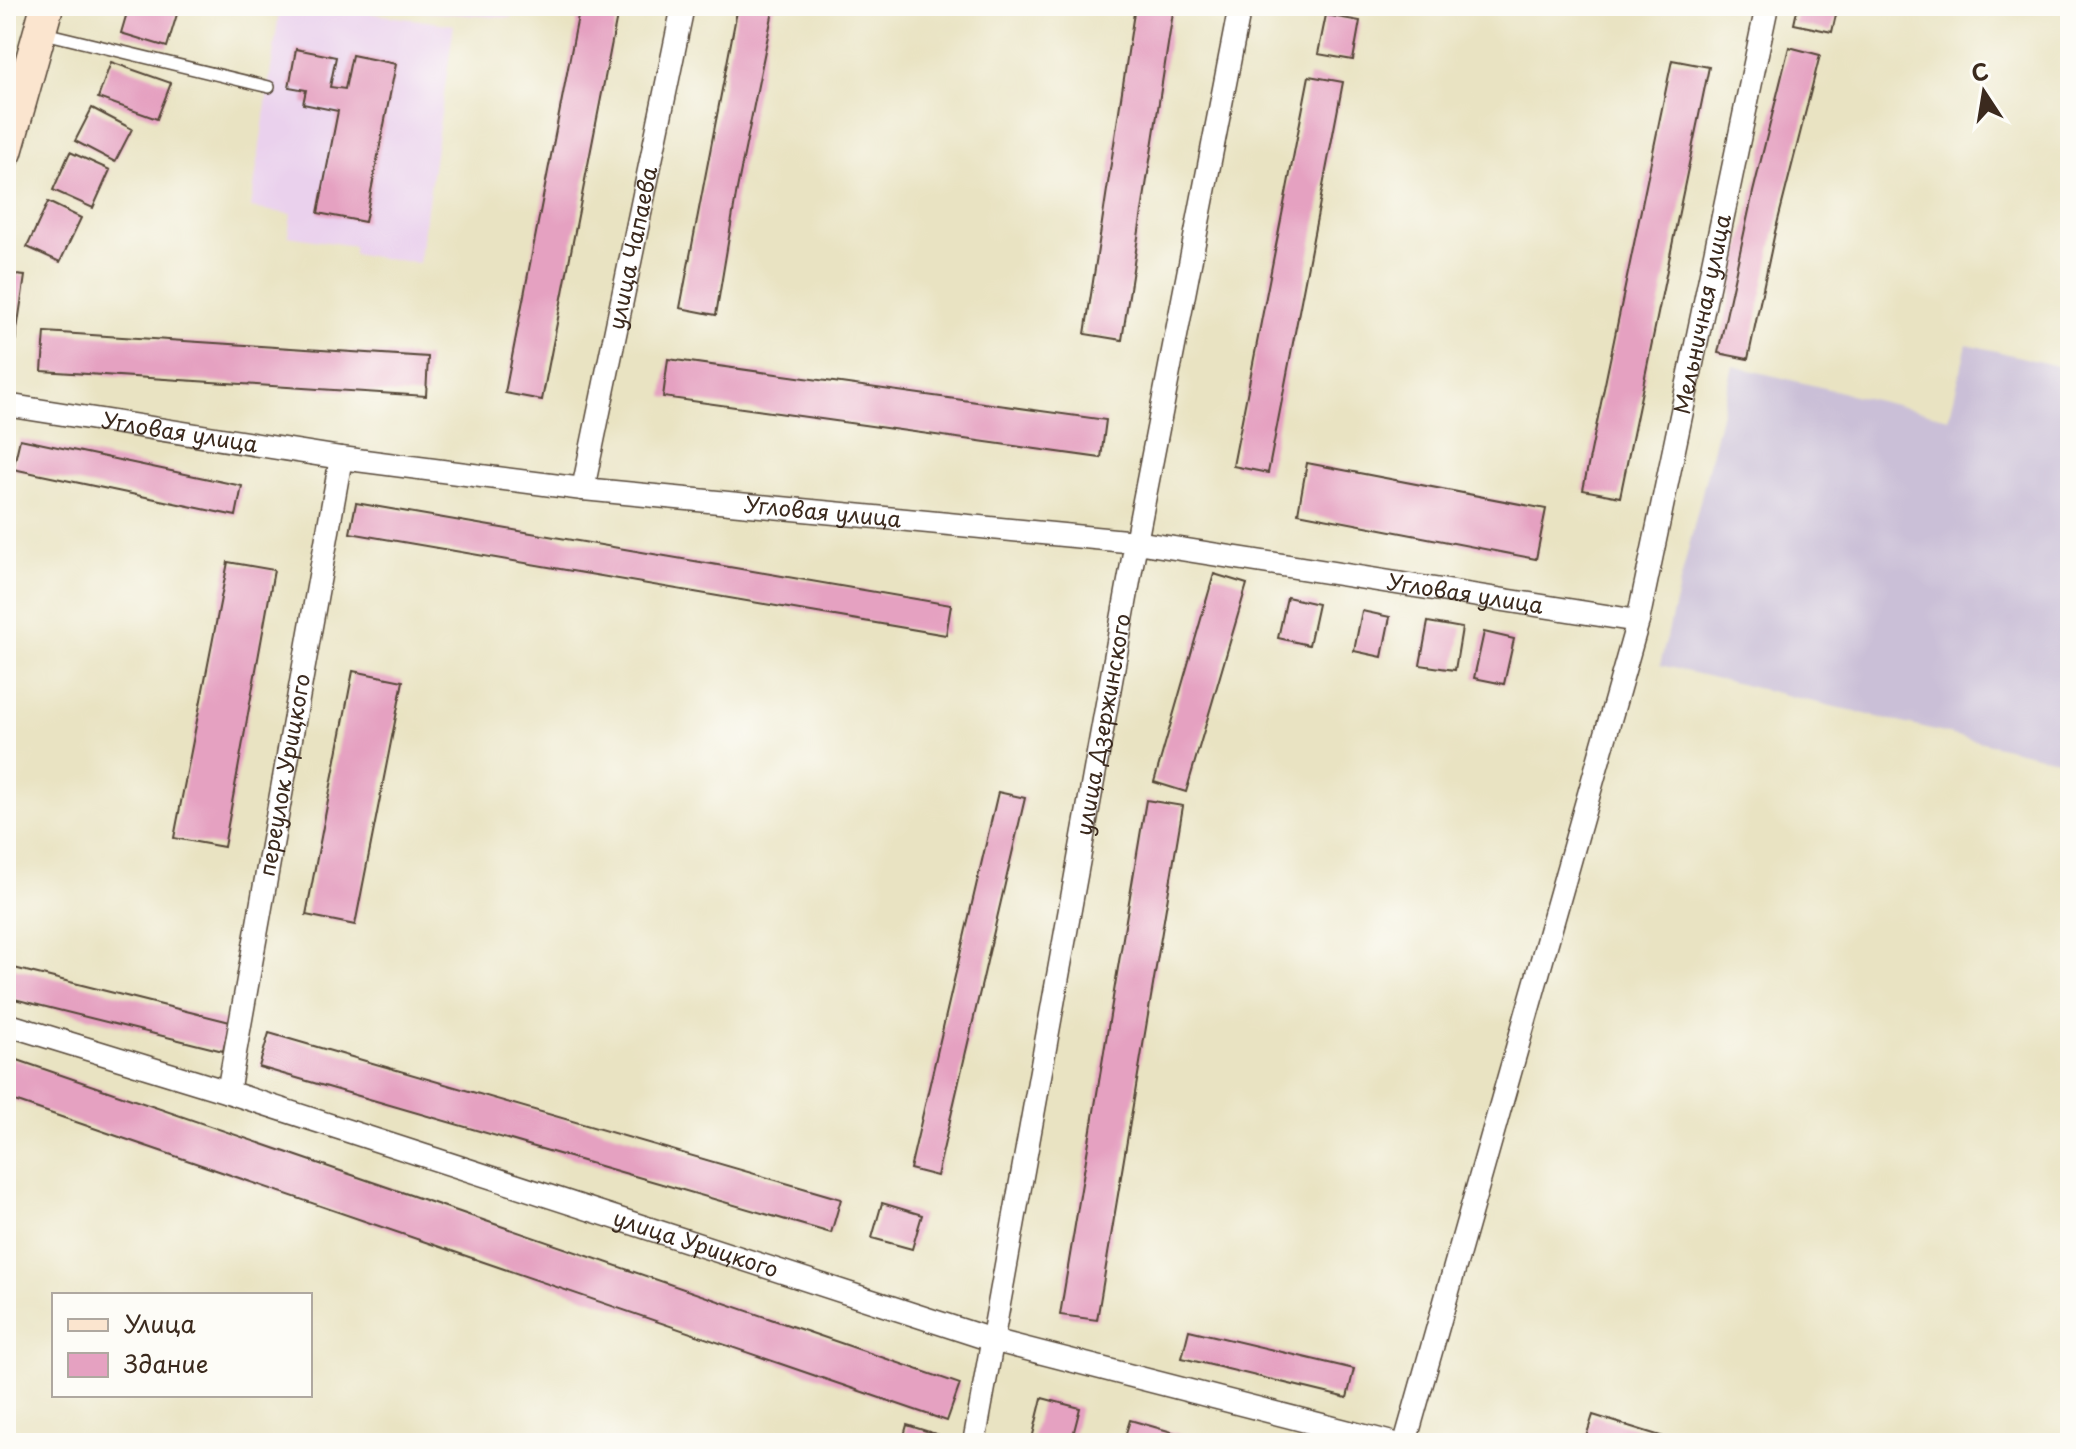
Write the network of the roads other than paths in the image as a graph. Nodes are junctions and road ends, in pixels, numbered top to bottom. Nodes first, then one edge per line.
1 (683, 6) edge
2 (1240, 6) edge
3 (1767, 6) edge
4 (43, 19) edge
5 (269, 87) dead end
6 (6, 152) edge
7 (6, 405) edge
8 (341, 458) junction
9 (583, 489) junction
10 (1136, 542) junction
11 (1638, 621) junction
12 (6, 1024) edge
13 (228, 1092) junction
14 (992, 1340) junction
15 (974, 1443) edge
16 (1392, 1443) edge
17 (1405, 1443) edge

1 - 9 street, улица Чапаева
2 - 10 street, улица Дзержинского
3 - 11 street, Мельничная улица
4 - 5 lane
4 - 6 street
7 - 8 street, Угловая улица
8 - 9 street, Угловая улица
8 - 13 street, переулок Урицкого
9 - 10 street, Угловая улица
10 - 11 street, Угловая улица
10 - 14 street, улица Дзержинского
11 - 17 street, Мельничная улица
12 - 13 street, улица Урицкого
13 - 14 street, улица Урицкого
14 - 15 street, улица Дзержинского
14 - 16 street, улица Урицкого

